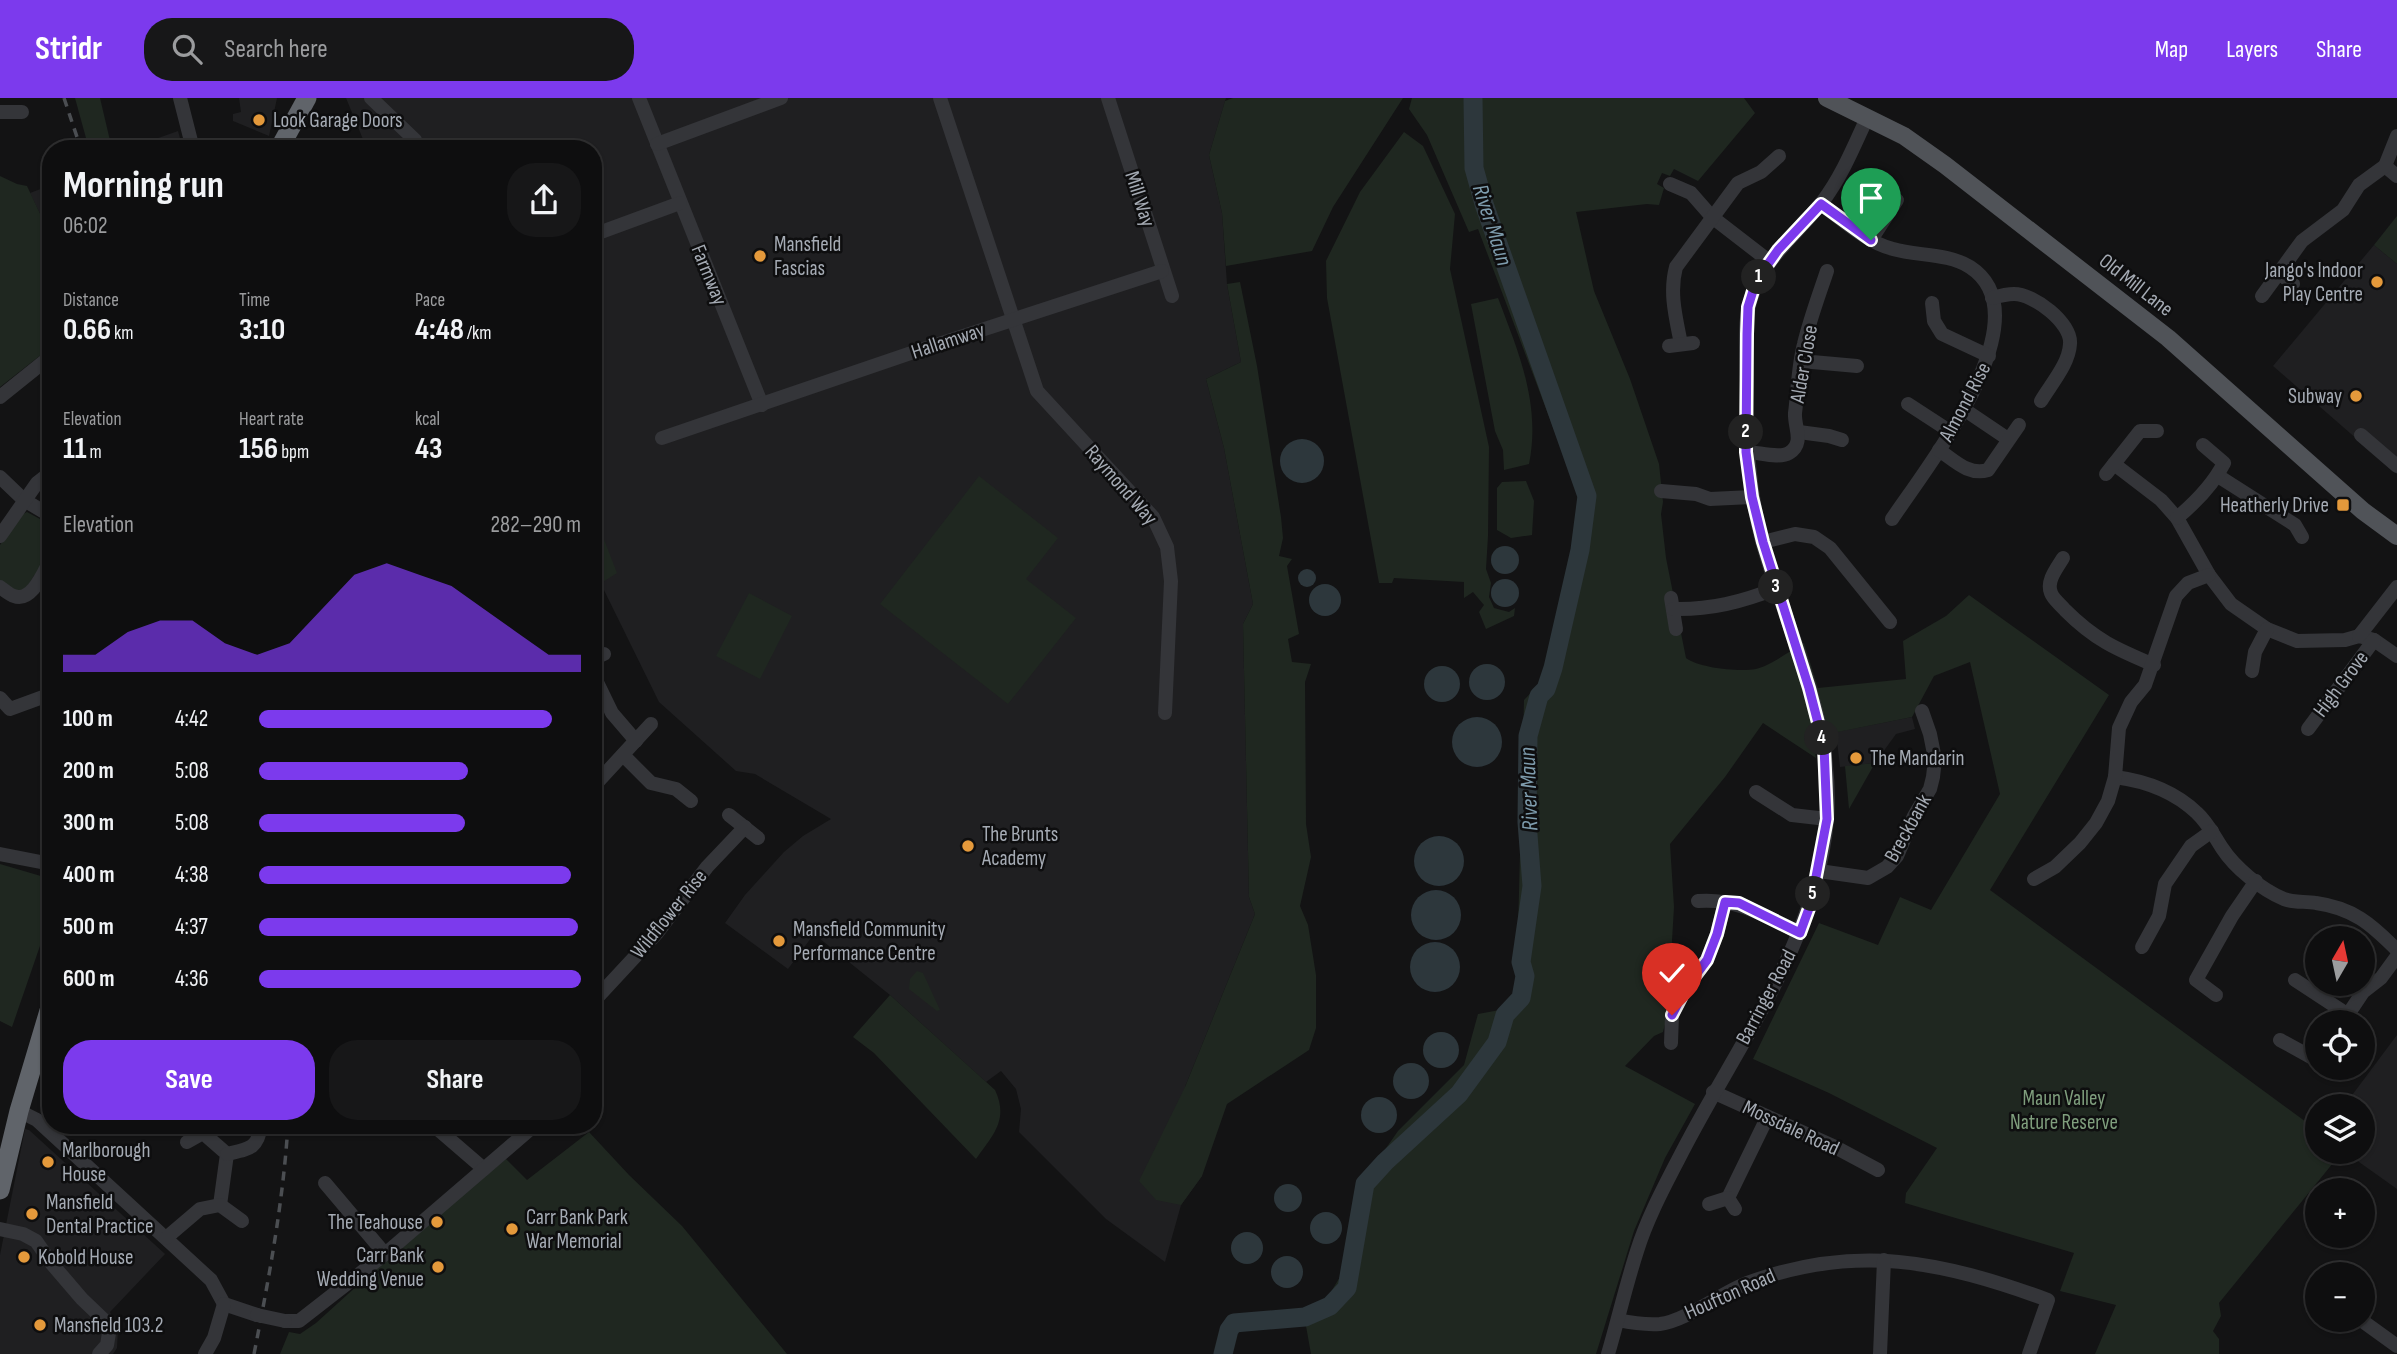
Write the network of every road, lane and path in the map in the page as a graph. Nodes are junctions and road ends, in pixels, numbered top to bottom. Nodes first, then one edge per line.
1 (180, 98) edge
2 (371, 98) edge
3 (639, 98) edge
4 (780, 98) edge
5 (940, 98) edge
6 (1827, 98) edge
7 (1112, 99) edge
8 (304, 100) edge
9 (0, 112) edge
10 (22, 112) dead end
11 (1867, 118) junction
12 (2397, 136) edge
13 (191, 140) edge
14 (284, 140) edge
15 (415, 140) edge
16 (657, 144) junction
17 (1779, 156) dead end
18 (2385, 166) junction
19 (2397, 176) edge
20 (1670, 184) dead end
21 (1897, 200) dead end
22 (680, 203) junction
23 (1821, 204) junction
24 (1712, 217) junction
25 (602, 232) edge
26 (1871, 240) junction
27 (1769, 261) junction
28 (1162, 271) junction
29 (1827, 271) dead end
30 (2279, 273) junction
31 (2293, 284) dead end
32 (1172, 296) dead end
33 (2262, 296) dead end
34 (1992, 298) junction
35 (1931, 303) dead end
36 (1013, 319) junction
37 (1681, 344) dead end
38 (1989, 356) junction
39 (1801, 361) junction
40 (42, 363) edge
41 (1857, 366) dead end
42 (0, 397) edge
43 (2041, 401) dead end
44 (1908, 404) dead end
45 (762, 405) junction
46 (1965, 410) junction
47 (2019, 425) dead end
48 (2157, 431) dead end
49 (1799, 432) junction
50 (1951, 432) junction
51 (2361, 435) dead end
52 (662, 438) dead end
53 (2008, 439) junction
54 (1842, 440) dead end
55 (2203, 445) dead end
56 (1939, 450) junction
57 (1746, 452) junction
58 (2395, 461) edge
59 (2218, 476) junction
60 (0, 477) edge
61 (42, 479) edge
62 (1661, 491) dead end
63 (1752, 497) junction
64 (24, 500) junction
65 (42, 511) edge
66 (1900, 515) dead end
67 (2177, 518) junction
68 (0, 536) edge
69 (2397, 536) edge
70 (2302, 537) dead end
71 (1763, 542) junction
72 (2063, 558) dead end
73 (42, 574) edge
74 (2208, 575) junction
75 (0, 587) edge
76 (1777, 588) junction
77 (2395, 592) edge
78 (1881, 618) dead end
79 (1676, 629) dead end
80 (2267, 629) junction
81 (2360, 636) junction
82 (2374, 640) junction
83 (2397, 656) edge
84 (2154, 665) junction
85 (2252, 671) dead end
86 (602, 692) edge
87 (42, 696) edge
88 (3, 706) edge
89 (1164, 713) dead end
90 (1920, 718) dead end
91 (651, 724) dead end
92 (2308, 729) dead end
93 (636, 741) junction
94 (623, 755) junction
95 (2115, 777) junction
96 (602, 778) edge
97 (691, 801) dead end
98 (1755, 811) dead end
99 (729, 815) dead end
100 (1827, 819) junction
101 (745, 827) junction
102 (2212, 831) junction
103 (758, 838) dead end
104 (0, 854) edge
105 (42, 862) edge
106 (1819, 871) junction
107 (2043, 879) dead end
108 (2256, 881) junction
109 (1698, 901) dead end
110 (1725, 902) junction
111 (1800, 933) junction
112 (2143, 938) dead end
113 (2397, 950) edge
114 (2397, 956) edge
115 (2295, 980) dead end
116 (602, 992) edge
117 (2216, 995) dead end
118 (2334, 1010) edge
119 (2351, 1010) edge
120 (42, 1034) edge
121 (1675, 1035) dead end
122 (2280, 1040) dead end
123 (2305, 1054) edge
124 (1713, 1092) junction
125 (19, 1111) junction
126 (1768, 1118) junction
127 (42, 1125) edge
128 (52, 1134) edge
129 (201, 1134) edge
130 (204, 1134) edge
131 (260, 1134) edge
132 (443, 1134) edge
133 (525, 1134) edge
134 (187, 1142) dead end
135 (228, 1154) junction
136 (484, 1169) junction
137 (1870, 1170) dead end
138 (326, 1183) dead end
139 (0, 1190) edge
140 (1709, 1204) dead end
141 (220, 1205) junction
142 (242, 1221) dead end
143 (0, 1229) edge
144 (166, 1238) junction
145 (385, 1254) junction
146 (1884, 1260) junction
147 (1865, 1295) dead end
148 (1882, 1297) junction
149 (224, 1304) junction
150 (1618, 1320) junction
151 (2375, 1330) edge
152 (2397, 1346) edge
153 (99, 1354) edge
154 (205, 1354) edge
155 (1608, 1354) edge
156 (1880, 1354) edge
157 (2029, 1354) edge

1 - 13 street
2 - 15 street
3 - 16 street, Farmway
4 - 16 street
5 - 36 street, Hallamway
6 - 11 main road, Old Mill Lane
7 - 28 street, Mill Way
8 - 14 highway
9 - 10 street
11 - 23 street, Barringer Road
11 - 69 main road, Old Mill Lane
12 - 18 street
16 - 22 street, Farmway
17 - 24 street
18 - 19 street
18 - 30 street
20 - 24 street
21 - 26 street
22 - 25 street
22 - 45 street, Farmway
23 - 26 street
23 - 27 street, Barringer Road
24 - 27 street
24 - 37 street
26 - 34 street
27 - 57 street, Barringer Road
28 - 32 street, Mill Way
28 - 36 street
29 - 39 street, Alder Close
30 - 31 street
30 - 33 street
34 - 38 street, Almond Rise
34 - 43 street
35 - 38 street
36 - 45 street, Hallamway
36 - 89 street, Raymond Way
38 - 46 street, Almond Rise
39 - 41 street
39 - 49 street, Alder Close
40 - 42 street
44 - 50 street
45 - 52 street, Hallamway
46 - 50 street, Almond Rise
46 - 53 street
47 - 53 street
48 - 67 street
49 - 54 street
49 - 57 street, Alder Close
50 - 56 street, Almond Rise
51 - 58 street
53 - 56 street
55 - 59 street
56 - 66 street, Almond Rise
57 - 63 street, Barringer Road
59 - 67 street
59 - 70 street
60 - 64 street
61 - 64 street
62 - 63 street
63 - 71 street, Barringer Road
64 - 65 street
64 - 68 street
67 - 74 street
71 - 76 street, Barringer Road
71 - 78 street
72 - 84 street
73 - 75 street
74 - 80 street
74 - 84 street
76 - 79 street
76 - 100 street, Barringer Road
77 - 81 street
80 - 81 street
80 - 85 street
81 - 82 street
82 - 83 street
82 - 92 street, High Grove
84 - 95 street
86 - 93 street
87 - 88 street
90 - 106 street, Breckbank
91 - 93 street
93 - 94 street
94 - 96 street
94 - 97 street
95 - 102 street
95 - 107 street
98 - 100 street
99 - 101 street
100 - 106 street, Barringer Road
101 - 103 street
101 - 116 street, Wildflower Rise
102 - 108 street
102 - 112 street
104 - 105 street
106 - 111 street, Barringer Road
108 - 113 street
108 - 117 street
109 - 110 street
110 - 111 street
110 - 121 street
111 - 124 street, Barringer Road
114 - 119 street
115 - 118 street
120 - 125 highway
122 - 123 street
124 - 126 street, Mossdale Road
124 - 150 street, Barringer Road
125 - 127 street
125 - 139 highway
126 - 137 street, Mossdale Road
126 - 140 street
128 - 144 street
129 - 134 street
130 - 135 street
131 - 135 street
132 - 136 street
133 - 136 street
135 - 141 street
136 - 145 street
138 - 145 street
141 - 142 street
141 - 144 street
143 - 153 street
144 - 149 street
145 - 149 street, bridge
146 - 148 street
146 - 150 street, Houfton Road
146 - 157 street, Houfton Road
147 - 148 street
148 - 156 street
149 - 154 street
150 - 155 street, Barringer Road
151 - 152 street

